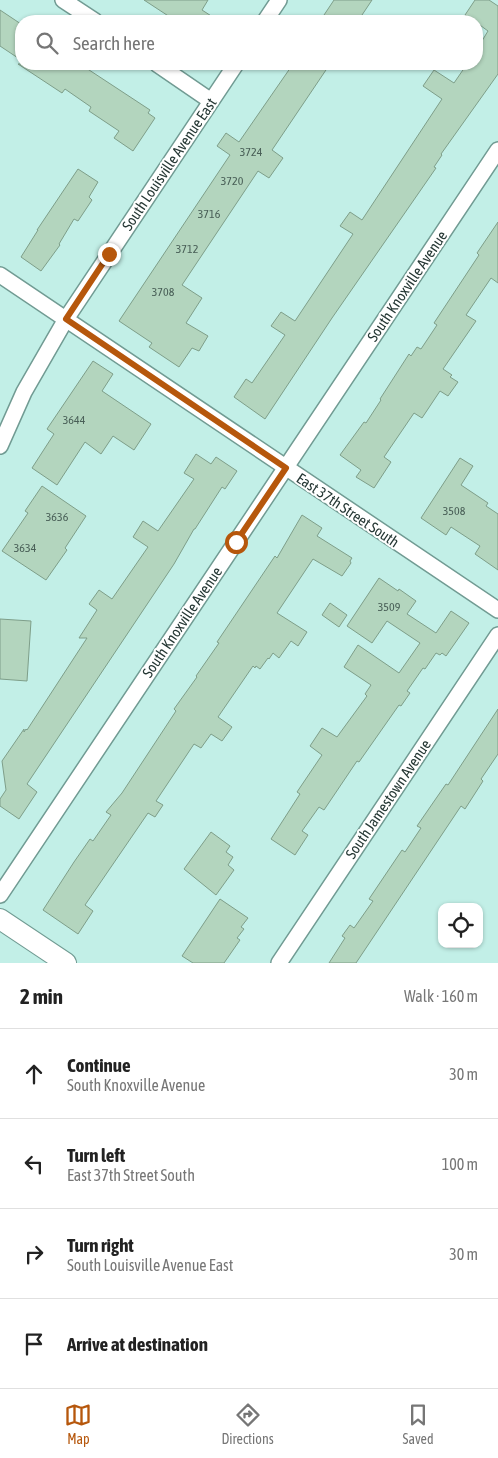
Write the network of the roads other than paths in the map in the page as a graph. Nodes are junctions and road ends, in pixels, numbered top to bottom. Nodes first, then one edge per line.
1 (64, 0) edge
2 (279, 0) edge
3 (86, 15) edge
4 (269, 15) edge
5 (166, 70) edge
6 (232, 70) edge
7 (211, 101) junction
8 (498, 150) edge
9 (0, 275) edge
10 (66, 319) junction
11 (0, 446) edge
12 (286, 468) junction
13 (498, 610) edge
14 (498, 635) edge
15 (0, 895) edge
16 (0, 919) edge
17 (66, 963) edge
18 (279, 963) edge

1 - 3 street
2 - 4 street
5 - 7 street
6 - 7 street, South Louisville Avenue East
7 - 10 street, South Louisville Avenue East
8 - 12 street, South Knoxville Avenue
9 - 10 street, East 37th Street South
10 - 11 street, South Louisville Avenue East
10 - 12 street, East 37th Street South
12 - 13 street, East 37th Street South
12 - 15 street, South Knoxville Avenue
14 - 18 street, South Jamestown Avenue
16 - 17 street

